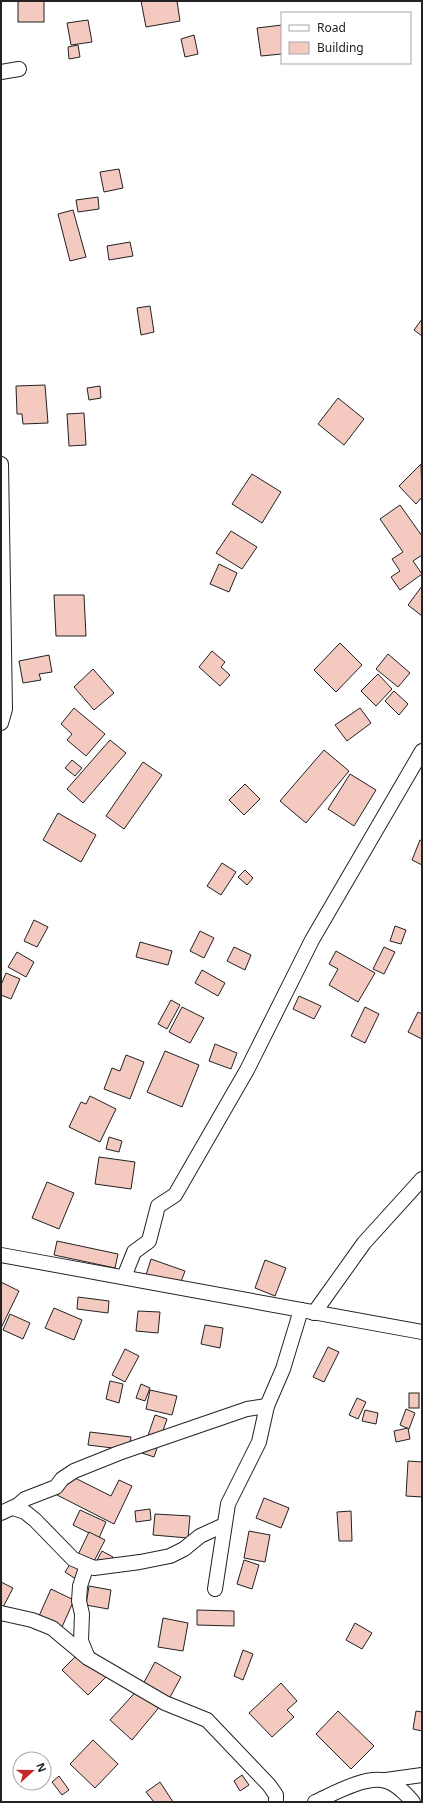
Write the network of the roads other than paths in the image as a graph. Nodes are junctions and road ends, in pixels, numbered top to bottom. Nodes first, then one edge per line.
1 (19, 69) dead end
2 (1, 72) edge
3 (1, 464) edge
4 (1, 723) edge
5 (422, 751) edge
6 (422, 1179) edge
7 (1, 1255) edge
8 (124, 1277) junction
9 (307, 1312) junction
10 (422, 1332) edge
11 (267, 1406) junction
12 (7, 1511) edge
13 (224, 1525) junction
14 (87, 1565) junction
15 (215, 1589) dead end
16 (1, 1613) edge
17 (88, 1658) junction
18 (422, 1775) edge
19 (386, 1780) junction
20 (276, 1802) edge
21 (315, 1802) edge
22 (413, 1802) edge

1 - 2 street
3 - 4 street
5 - 8 street
6 - 9 street
7 - 8 street
8 - 9 street
9 - 10 street
9 - 11 street
11 - 12 street
11 - 13 street
12 - 14 street
13 - 14 street
13 - 15 street
14 - 17 street
16 - 17 street
17 - 20 street
18 - 19 street
19 - 21 street
19 - 22 street

